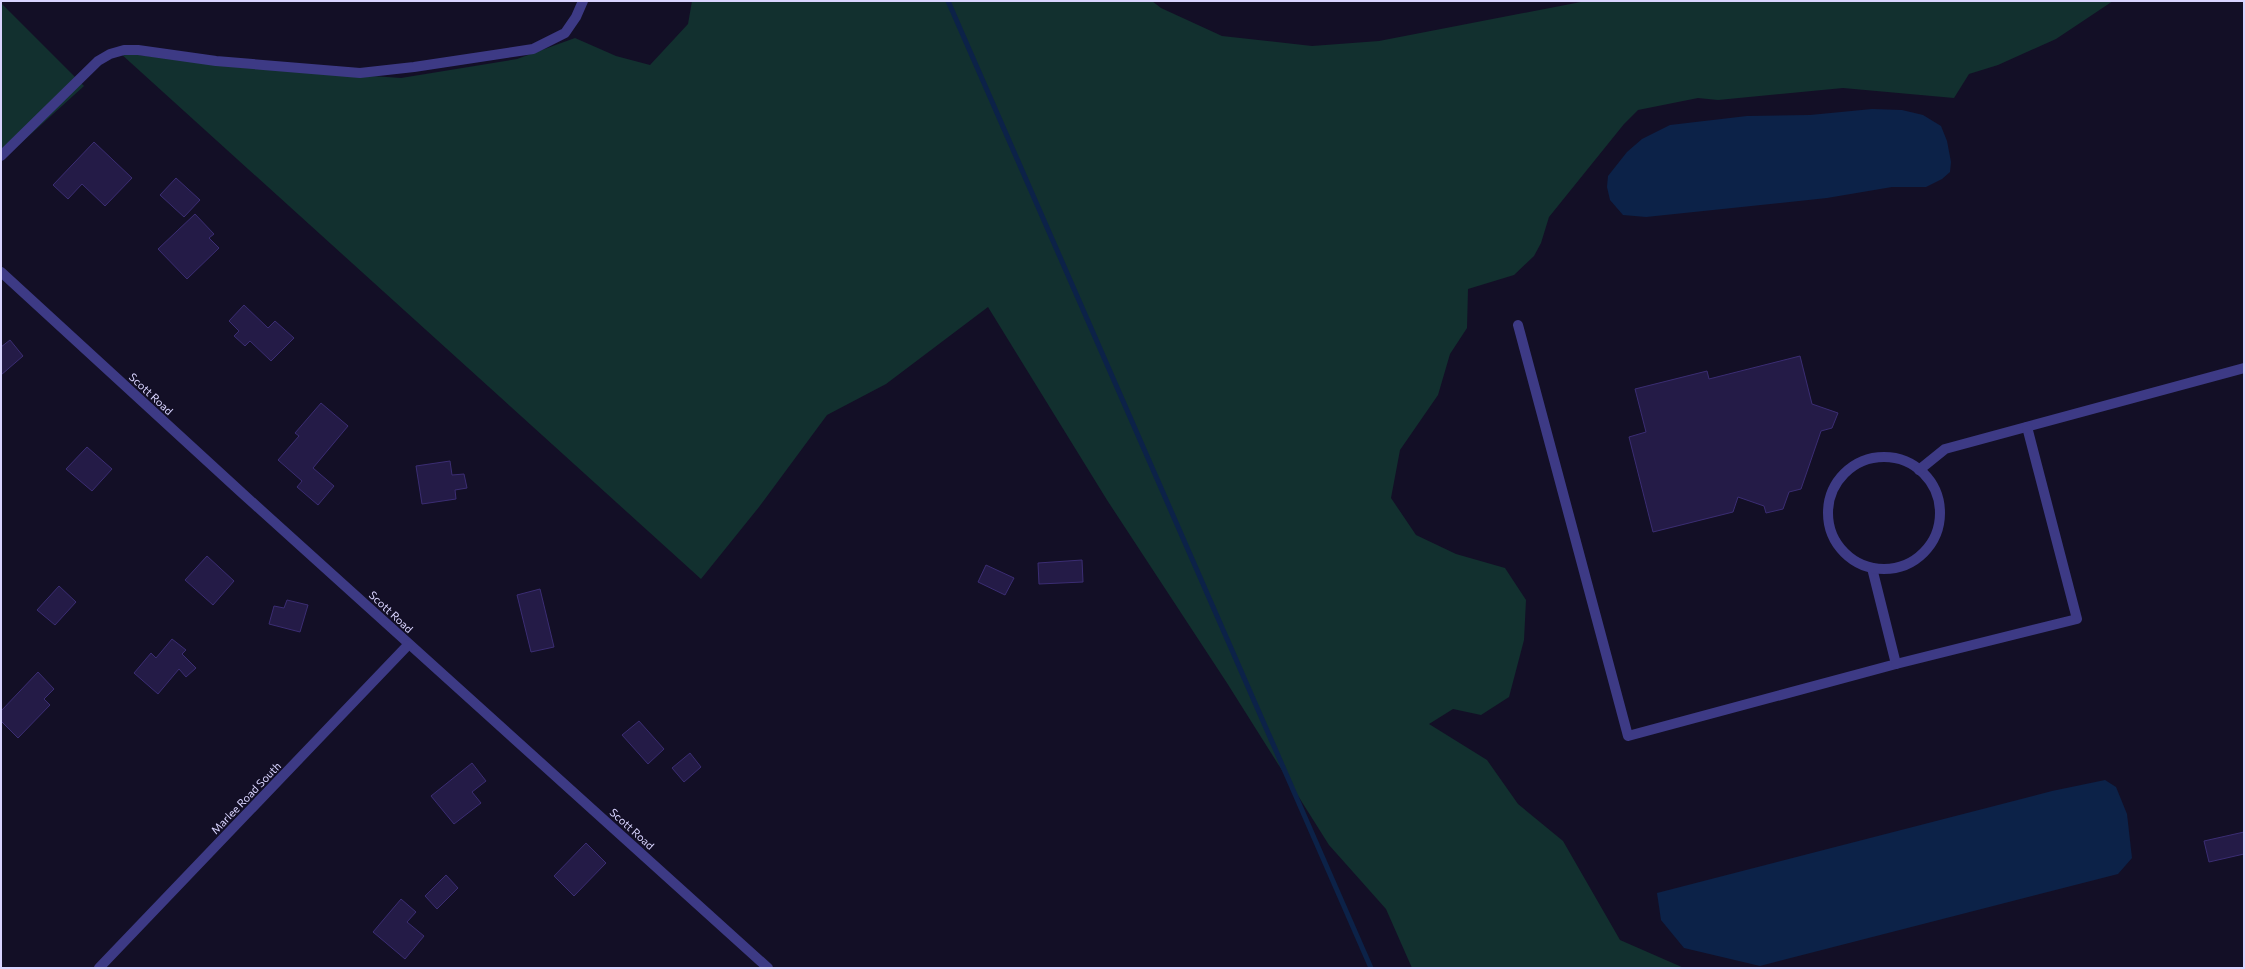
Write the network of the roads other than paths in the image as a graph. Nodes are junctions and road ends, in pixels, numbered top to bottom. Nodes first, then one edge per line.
1 (583, 1) edge
2 (1, 156) edge
3 (1, 272) edge
4 (1518, 325) dead end
5 (2244, 368) edge
6 (2027, 427) junction
7 (1919, 470) junction
8 (1872, 568) junction
9 (408, 644) junction
10 (1896, 664) junction
11 (99, 968) edge
12 (768, 968) edge

1 - 2 street
3 - 9 street, Scott Road
4 - 10 street
5 - 6 street
6 - 7 street
6 - 10 street
7 - 8 street
7 - 8 street
8 - 10 street
9 - 11 street, Marlee Road South
9 - 12 street, Scott Road

